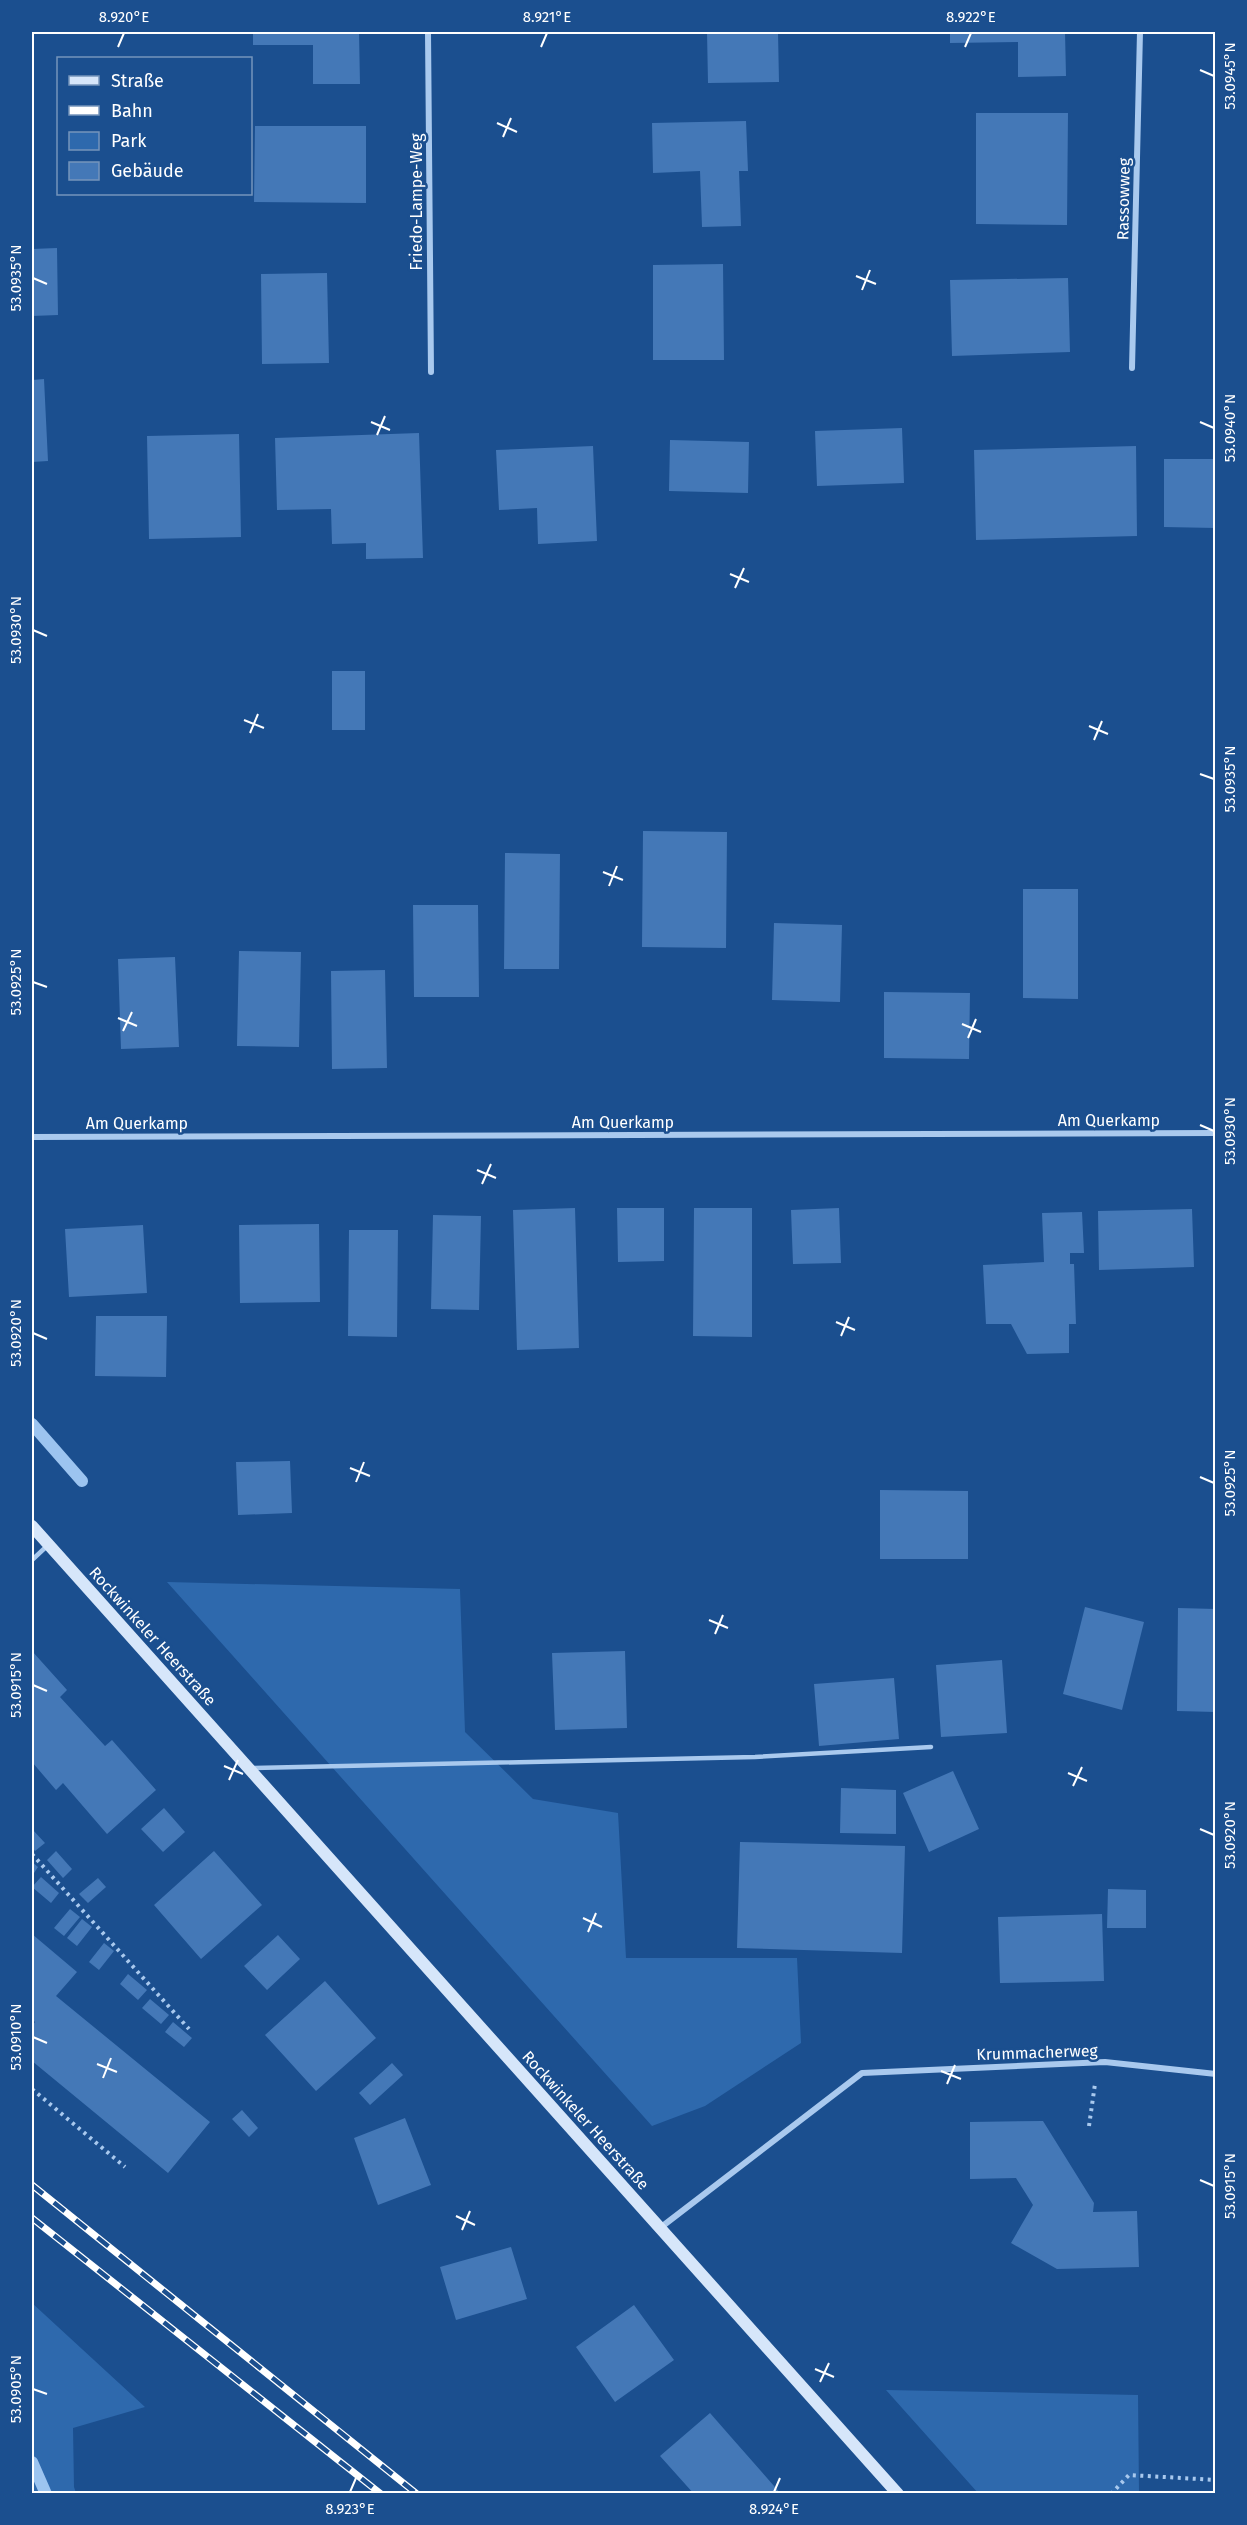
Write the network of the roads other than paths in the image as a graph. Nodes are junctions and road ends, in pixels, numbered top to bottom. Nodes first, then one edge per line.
1 (428, 32) edge
2 (1140, 32) edge
3 (1132, 368) dead end
4 (431, 372) dead end
5 (1215, 1133) edge
6 (32, 1137) edge
7 (32, 1526) edge
8 (49, 1545) junction
9 (32, 1560) edge
10 (931, 1747) dead end
11 (249, 1768) junction
12 (1215, 2074) edge
13 (660, 2228) junction
14 (898, 2493) edge

1 - 4 street, Friedo-Lampe-Weg
2 - 3 street, Rassowweg
5 - 6 street, Am Querkamp
7 - 8 main road, Rockwinkeler Heerstraße
8 - 9 lane
8 - 11 main road, Rockwinkeler Heerstraße
10 - 11 lane
11 - 13 main road, Rockwinkeler Heerstraße
12 - 13 street, Krummacherweg
13 - 14 main road, Rockwinkeler Heerstraße

